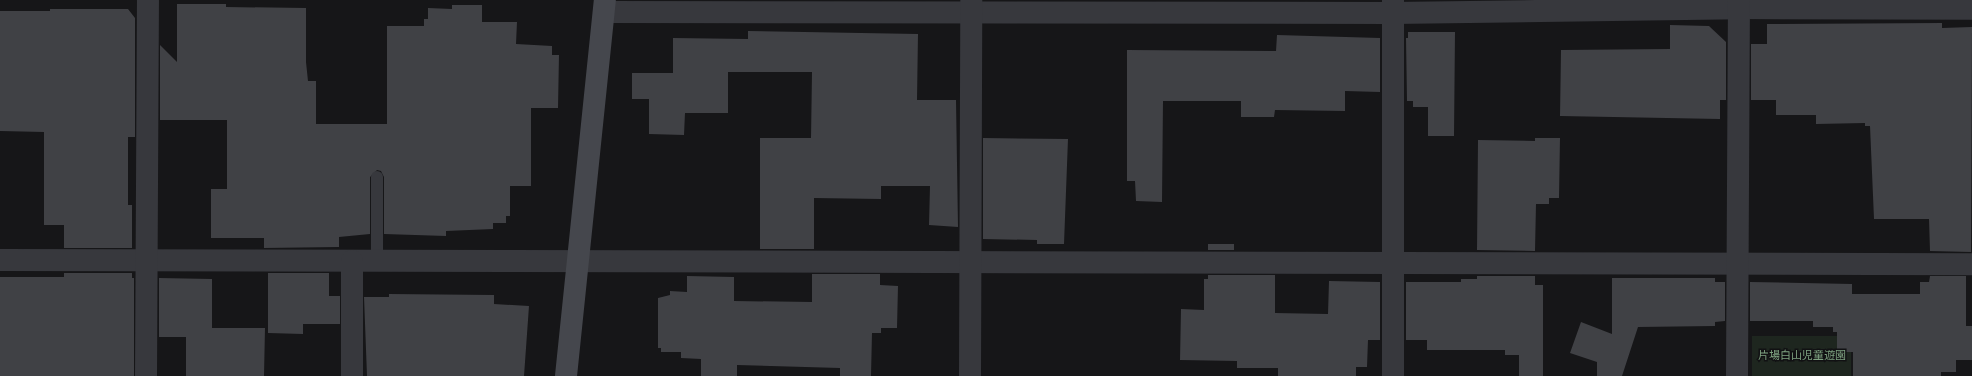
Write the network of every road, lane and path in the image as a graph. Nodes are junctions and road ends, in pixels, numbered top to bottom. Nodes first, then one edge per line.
1 (148, 0) edge
2 (1739, 4) edge
3 (604, 6) edge
4 (971, 6) edge
5 (1393, 6) edge
6 (1972, 9) edge
7 (377, 177) dead end
8 (145, 259) junction
9 (0, 260) edge
10 (352, 261) junction
11 (377, 261) junction
12 (579, 262) junction
13 (970, 262) junction
14 (1393, 262) junction
15 (1738, 263) junction
16 (1972, 264) edge
17 (146, 376) edge
18 (352, 376) edge
19 (566, 376) edge
20 (970, 376) edge
21 (1393, 376) edge
22 (1738, 376) edge

1 - 8 street
2 - 5 street
2 - 6 street
2 - 15 street
3 - 4 street
3 - 12 street
4 - 5 street
4 - 13 street
5 - 14 street
7 - 11 lane
8 - 9 street
8 - 10 street
8 - 17 street
10 - 11 street
10 - 18 street
11 - 12 street
12 - 13 street
12 - 19 street
13 - 14 street
13 - 20 street
14 - 15 street
14 - 21 street
15 - 16 street
15 - 22 street

